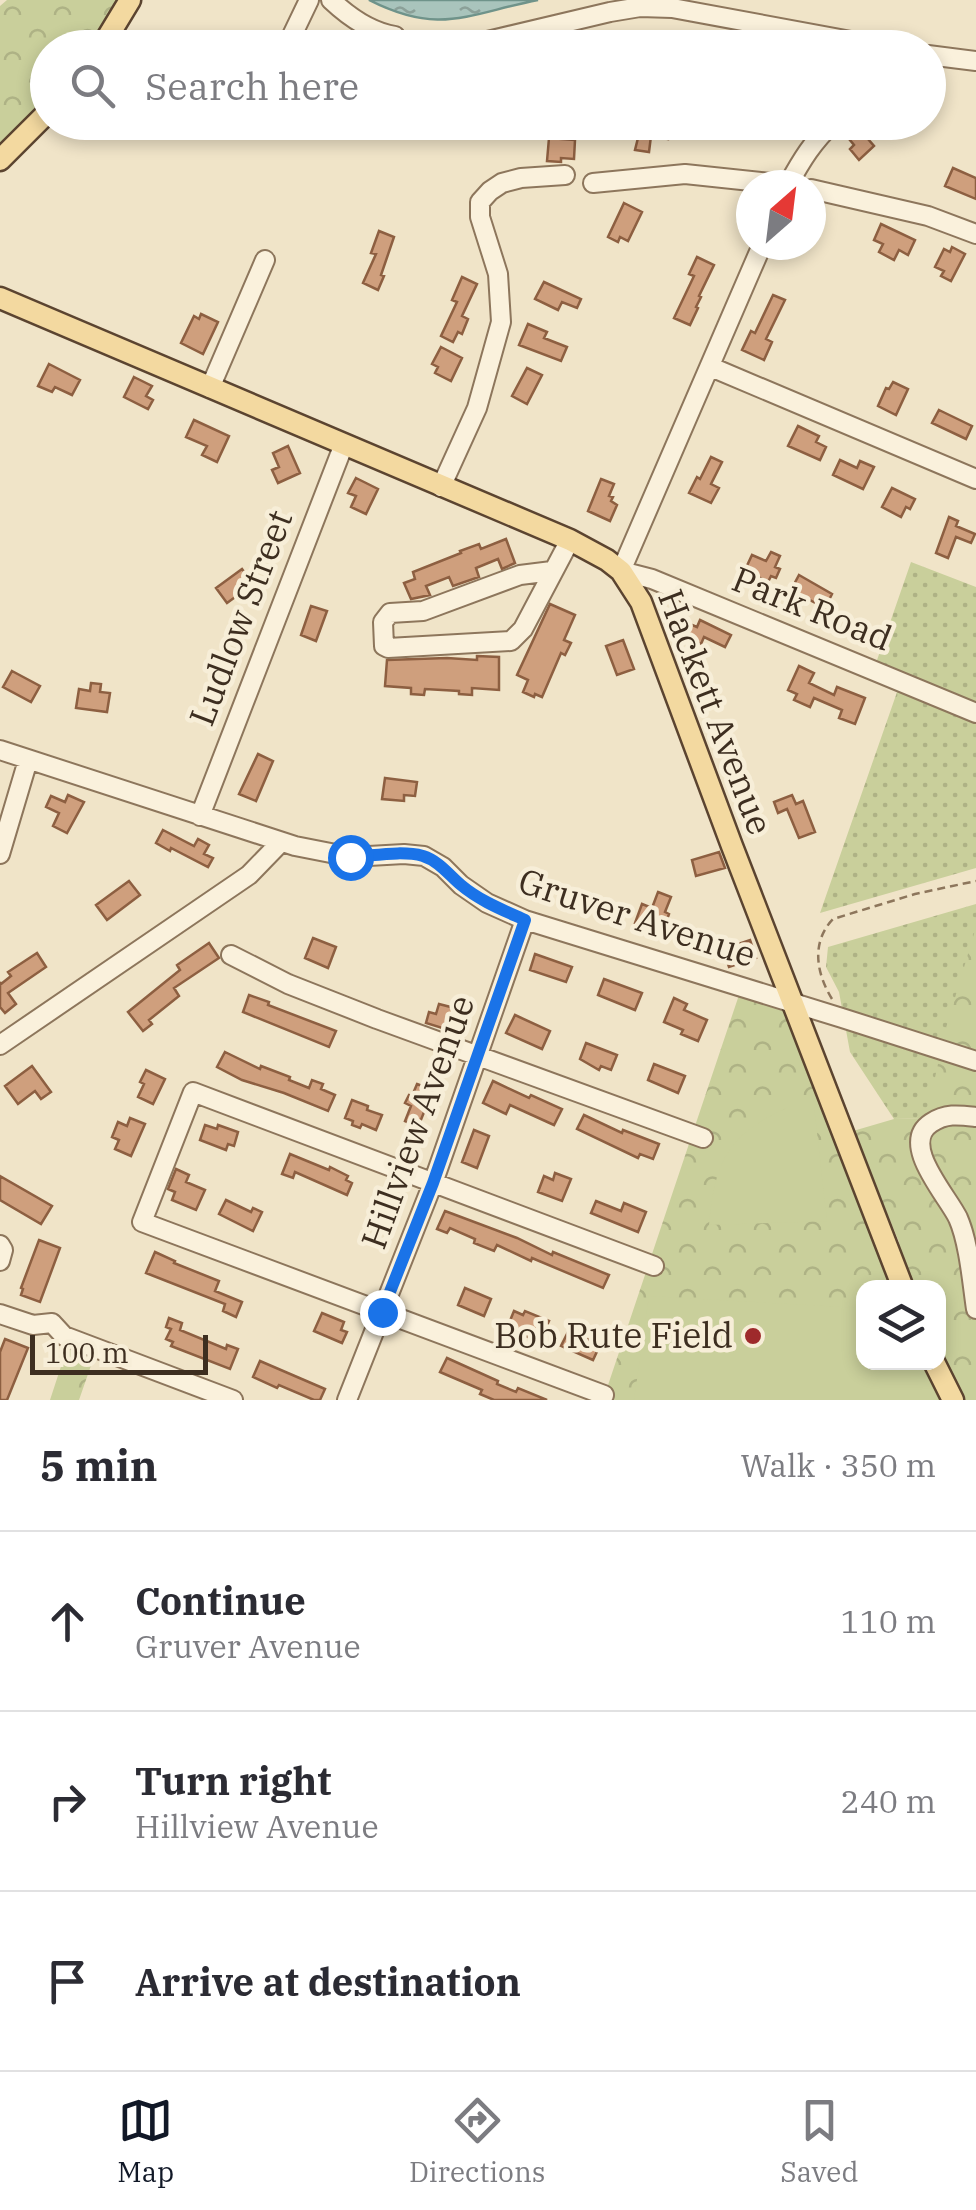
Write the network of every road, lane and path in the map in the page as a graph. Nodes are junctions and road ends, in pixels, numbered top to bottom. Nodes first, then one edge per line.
1 (130, 0) edge
2 (309, 0) edge
3 (331, 0) edge
4 (112, 30) edge
5 (295, 30) edge
6 (376, 30) edge
7 (531, 30) edge
8 (792, 30) edge
9 (946, 57) edge
10 (976, 61) edge
11 (30, 130) edge
12 (816, 140) edge
13 (0, 160) edge
14 (796, 170) edge
15 (564, 175) dead end
16 (736, 179) edge
17 (594, 184) dead end
18 (826, 192) edge
19 (976, 234) edge
20 (265, 260) dead end
21 (756, 260) edge
22 (0, 298) edge
23 (711, 367) junction
24 (210, 388) junction
25 (344, 444) junction
26 (976, 479) edge
27 (441, 487) junction
28 (570, 540) junction
29 (621, 571) junction
30 (552, 572) junction
31 (976, 713) edge
32 (0, 750) edge
33 (28, 760) junction
34 (200, 816) junction
35 (281, 842) junction
36 (0, 854) edge
37 (976, 881) edge
38 (525, 920) junction
39 (231, 955) dead end
40 (794, 1004) junction
41 (842, 1018) junction
42 (0, 1045) edge
43 (479, 1057) junction
44 (976, 1062) edge
45 (976, 1117) edge
46 (702, 1138) dead end
47 (433, 1183) junction
48 (0, 1245) edge
49 (0, 1262) edge
50 (654, 1266) dead end
51 (900, 1280) edge
52 (976, 1309) edge
53 (382, 1312) junction
54 (0, 1314) edge
55 (938, 1370) edge
56 (604, 1396) dead end
57 (233, 1400) edge
58 (347, 1400) edge
59 (953, 1400) edge

1 - 4 main road
2 - 5 street
3 - 6 street
7 - 8 street
9 - 10 street
11 - 13 main road
12 - 14 street
15 - 27 street
16 - 17 street
18 - 19 street
20 - 24 street
21 - 23 street
22 - 24 main road, Hackett Avenue
23 - 26 street
23 - 29 street
24 - 25 main road, Hackett Avenue
25 - 27 main road, Hackett Avenue
25 - 34 street, Ludlow Street
27 - 28 main road, Hackett Avenue
28 - 29 main road, Hackett Avenue
28 - 30 street
29 - 31 street, Park Road
29 - 40 main road, Hackett Avenue
30 - 30 street
32 - 33 street, Gruver Avenue
33 - 34 street, Gruver Avenue
33 - 36 street
34 - 35 street, Gruver Avenue
35 - 38 street, Gruver Avenue
35 - 42 street
37 - 41 path
38 - 40 street, Gruver Avenue
38 - 43 street, Hillview Avenue
39 - 43 street
40 - 41 street, Gruver Avenue
40 - 51 main road, Hackett Avenue
41 - 44 street, Gruver Avenue
43 - 46 street
43 - 47 street, Hillview Avenue
45 - 52 street
47 - 50 street
47 - 53 street, Hillview Avenue
47 - 53 street
48 - 49 street
53 - 56 street
53 - 58 street, Hillview Avenue
54 - 57 street
55 - 59 main road

